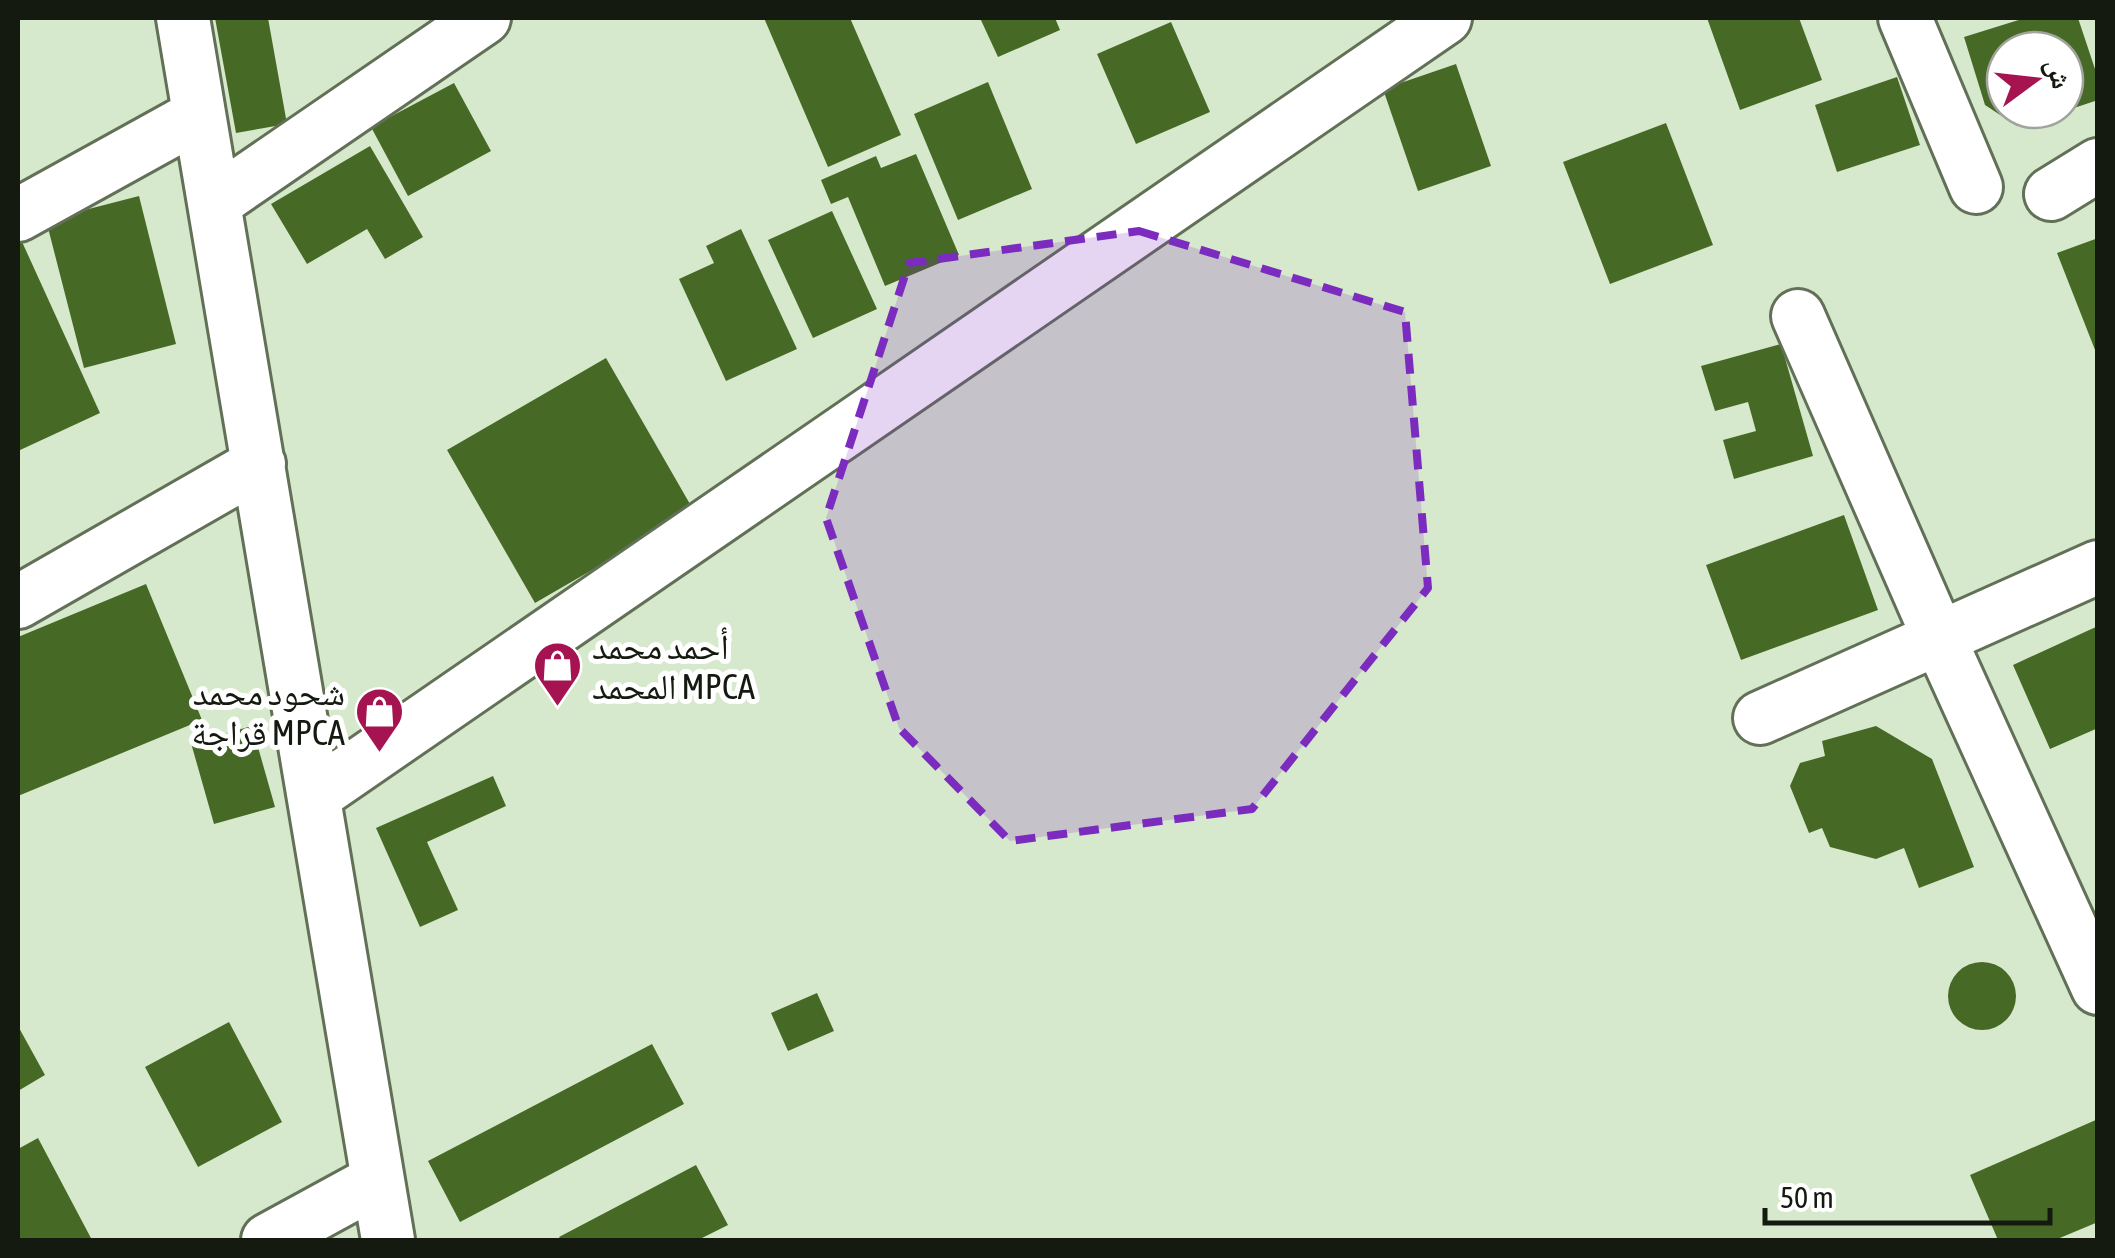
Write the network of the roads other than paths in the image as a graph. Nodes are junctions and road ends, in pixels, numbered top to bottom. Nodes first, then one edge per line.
1 (183, 18) edge
2 (484, 18) edge
3 (1445, 18) edge
4 (1905, 18) edge
5 (199, 115) junction
6 (2098, 165) edge
7 (1976, 187) dead end
8 (2050, 194) dead end
9 (214, 203) junction
10 (18, 215) edge
11 (1798, 316) dead end
12 (259, 464) junction
13 (2098, 567) edge
14 (18, 602) edge
15 (1939, 638) junction
16 (1760, 718) dead end
17 (314, 796) junction
18 (2098, 988) edge
19 (378, 1180) junction
20 (268, 1240) edge
21 (388, 1240) edge

1 - 5 street
2 - 9 street
3 - 17 street
4 - 7 street
5 - 9 street
5 - 10 street
6 - 8 street
9 - 12 street
11 - 15 street
12 - 14 street
12 - 17 street
13 - 15 street
15 - 16 street
15 - 18 street
17 - 19 street
19 - 20 street
19 - 21 street

